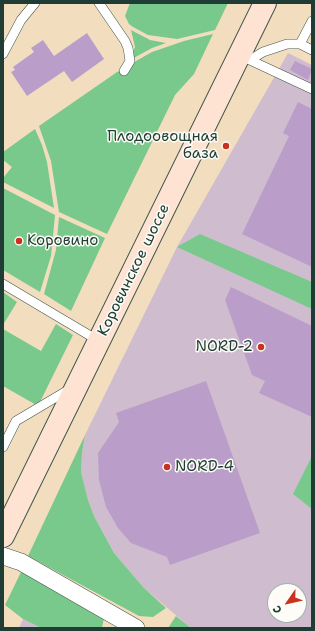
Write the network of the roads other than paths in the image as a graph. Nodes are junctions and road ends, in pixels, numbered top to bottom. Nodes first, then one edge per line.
1 (35, 3) edge
2 (99, 3) edge
3 (265, 3) edge
4 (312, 21) edge
5 (300, 44) junction
6 (312, 50) edge
7 (3, 54) edge
8 (245, 57) junction
9 (124, 71) dead end
10 (312, 89) edge
11 (3, 284) edge
12 (99, 341) junction
13 (78, 384) junction
14 (3, 447) edge
15 (3, 536) edge
16 (3, 556) edge
17 (136, 628) edge

1 - 7 lane
2 - 9 lane
3 - 8 main road, Коровинское шоссе
4 - 5 lane
5 - 6 lane
5 - 8 lane
8 - 10 lane
8 - 12 main road, Коровинское шоссе
11 - 12 lane
12 - 13 main road, Коровинское шоссе
13 - 14 lane
13 - 15 main road, Коровинское шоссе
16 - 17 street

